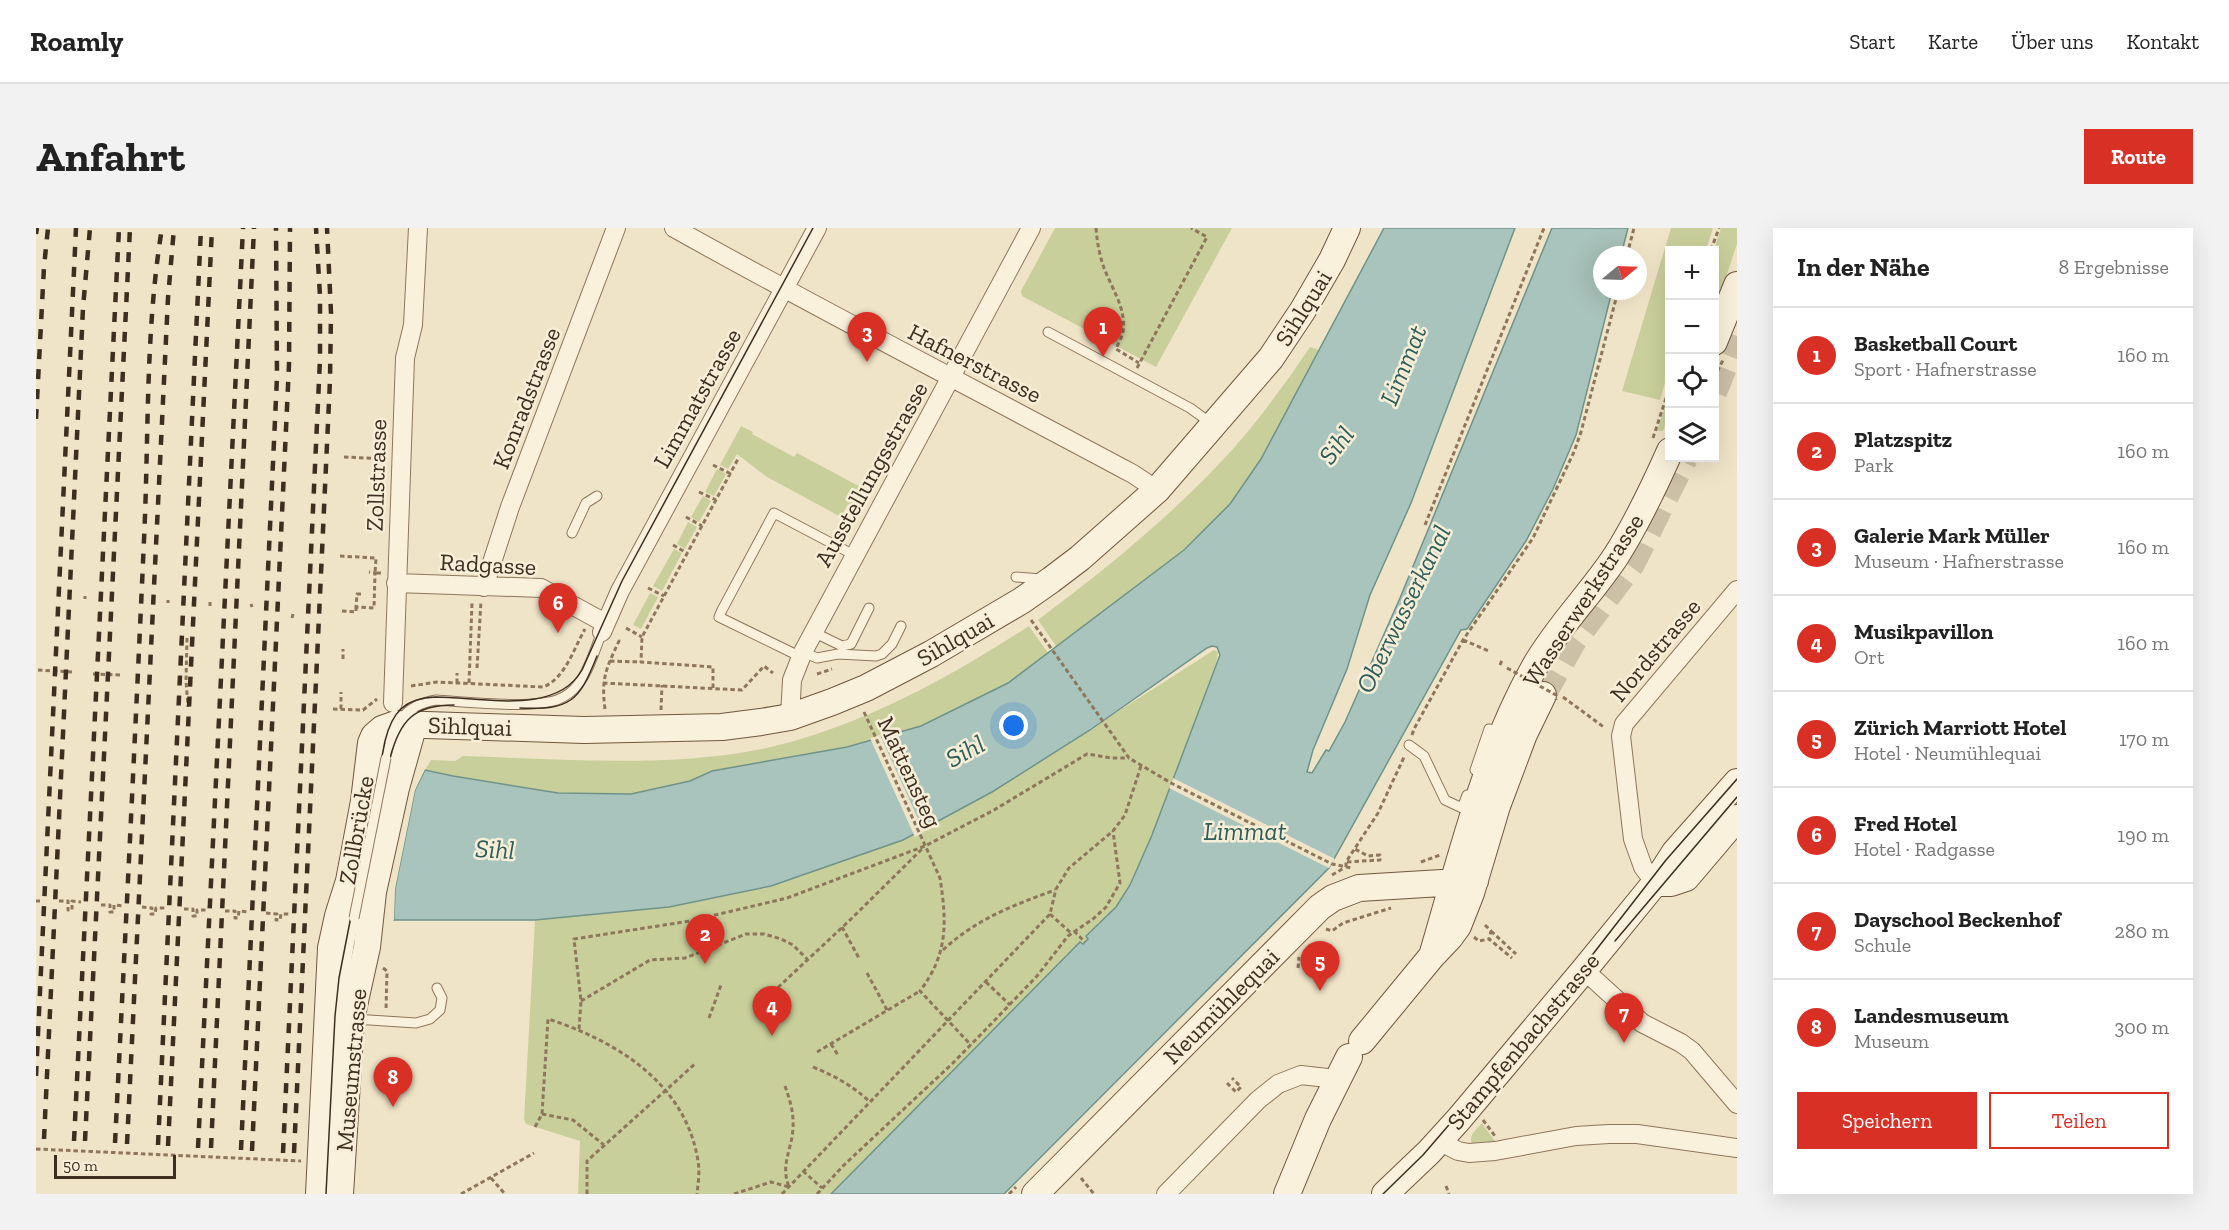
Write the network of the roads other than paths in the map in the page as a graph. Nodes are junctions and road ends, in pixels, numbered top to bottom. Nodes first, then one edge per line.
1 (418, 228) edge
2 (616, 228) edge
3 (674, 228) edge
4 (817, 228) edge
5 (1031, 228) edge
6 (1347, 228) edge
7 (1737, 285) edge
8 (784, 289) junction
9 (1719, 330) edge
10 (1048, 332) dead end
11 (951, 376) junction
12 (1214, 426) junction
13 (1665, 462) edge
14 (1157, 490) junction
15 (597, 496) dead end
16 (572, 533) dead end
17 (854, 555) junction
18 (1016, 577) dead end
19 (392, 579) junction
20 (1051, 580) junction
21 (1737, 590) edge
22 (479, 593) junction
23 (869, 608) dead end
24 (597, 624) junction
25 (901, 626) dead end
26 (813, 632) junction
27 (802, 654) junction
28 (1555, 697) tunnel mouth
29 (436, 700) junction
30 (399, 711) junction
31 (790, 717) junction
32 (1496, 731) junction
33 (1409, 745) road end
34 (386, 758) junction
35 (1474, 774) dead end
36 (1737, 782) edge
37 (1470, 786) dead end
38 (1737, 818) edge
39 (1465, 881) junction
40 (1655, 883) junction
41 (354, 918) junction
42 (368, 947) joint
43 (331, 948) joint
44 (1584, 970) junction
45 (438, 988) dead end
46 (345, 1012) junction
47 (1336, 1079) junction
48 (1737, 1104) edge
49 (1439, 1140) junction
50 (1737, 1148) edge
51 (326, 1191) edge
52 (1035, 1194) edge
53 (1166, 1194) edge
54 (1287, 1194) edge
55 (1385, 1194) edge

1 - 19 street, Zollstrasse
2 - 22 street, Konradstrasse
3 - 8 street, Hafnerstrasse
4 - 8 street, Limmatstrasse
5 - 11 street, Ausstellungsstrasse
6 - 12 street, Sihlquai
7 - 9 street
8 - 11 street, Hafnerstrasse
8 - 24 street, Limmatstrasse
10 - 12 lane
11 - 14 street, Hafnerstrasse
11 - 17 street, Ausstellungsstrasse
12 - 14 street, Sihlquai
13 - 32 street, Wasserwerkstrasse
14 - 20 street, Sihlquai
15 - 16 lane
17 - 26 street, Ausstellungsstrasse
17 - 27 lane
18 - 20 lane
19 - 22 street, Radgasse
19 - 30 street, Zollstrasse
20 - 31 street, Sihlquai
21 - 40 street, Nordstrasse
22 - 24 street, Radgasse
23 - 26 lane
24 - 29 lane
25 - 27 lane
26 - 27 street, Ausstellungsstrasse
27 - 31 street, Ausstellungsstrasse
28 - 39 street, Wasserwerkstrasse
29 - 30 lane
29 - 30 lane
30 - 31 street, Sihlquai
30 - 34 street, Zollbrücke
30 - 34 street, Zollbrücke
32 - 35 lane
32 - 39 street, Wasserwerkstrasse
33 - 37 lane
34 - 41 street, Zollbrücke
34 - 41 street, Zollbrücke
36 - 40 street, Stampfenbachstrasse
38 - 40 street
39 - 47 street, Wasserwerkstrasse
39 - 52 street, Neumühlequai
40 - 44 street, Stampfenbachstrasse
41 - 42 street, Zollbrücke
41 - 43 street, Zollbrücke
41 - 46 lane
42 - 46 street, Museumstrasse
43 - 51 street, Museumstrasse
44 - 48 street
44 - 49 street, Stampfenbachstrasse
45 - 46 lane
46 - 51 street, Museumstrasse
47 - 53 street
47 - 54 street, Wasserwerkstrasse
49 - 50 street
49 - 55 street, Stampfenbachstrasse

